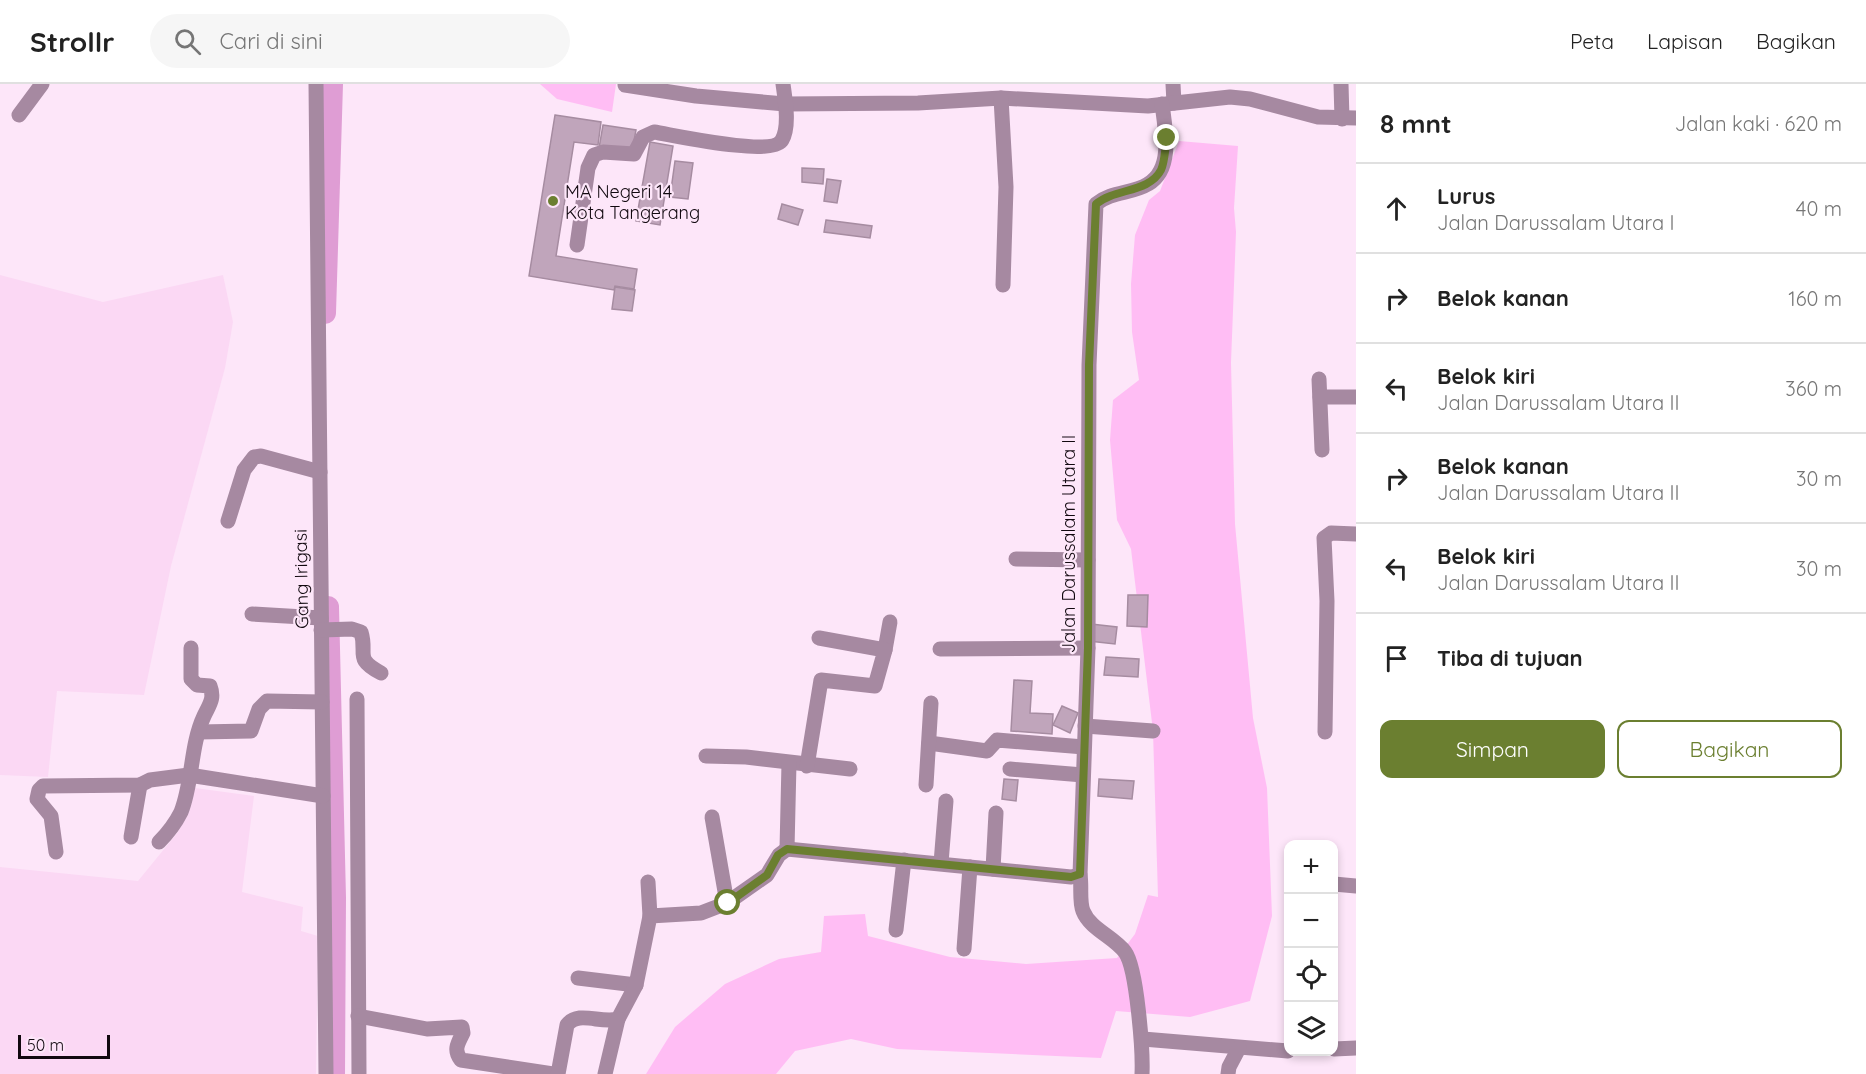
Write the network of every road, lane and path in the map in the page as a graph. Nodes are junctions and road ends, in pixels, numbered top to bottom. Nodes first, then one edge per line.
1 (41, 84) edge
2 (315, 84) edge
3 (783, 84) edge
4 (1173, 84) edge
5 (1341, 84) edge
6 (625, 85) edge
7 (1032, 91) edge
8 (1001, 98) junction
9 (785, 104) junction
10 (1168, 104) junction
11 (20, 115) dead end
12 (1349, 119) edge
13 (577, 245) dead end
14 (1003, 285) dead end
15 (1319, 379) dead end
16 (1320, 397) junction
17 (1356, 397) edge
18 (1322, 450) dead end
19 (320, 472) junction
20 (228, 521) dead end
21 (1356, 534) edge
22 (1016, 559) dead end
23 (1088, 560) junction
24 (252, 614) dead end
25 (890, 622) dead end
26 (323, 626) junction
27 (819, 638) dead end
28 (191, 648) dead end
29 (1088, 648) junction
30 (940, 649) dead end
31 (885, 650) junction
32 (381, 673) dead end
33 (357, 699) dead end
34 (322, 702) junction
35 (931, 703) dead end
36 (1085, 726) junction
37 (1153, 731) dead end
38 (199, 732) junction
39 (1325, 732) dead end
40 (929, 743) junction
41 (1084, 747) junction
42 (706, 756) dead end
43 (789, 763) junction
44 (807, 766) junction
45 (850, 769) dead end
46 (1010, 769) dead end
47 (189, 775) junction
48 (1083, 775) junction
49 (140, 785) junction
50 (926, 785) dead end
51 (323, 796) junction
52 (946, 801) dead end
53 (996, 813) dead end
54 (712, 817) dead end
55 (131, 837) dead end
56 (159, 842) dead end
57 (787, 849) junction
58 (56, 852) dead end
59 (904, 860) junction
60 (941, 863) junction
61 (970, 867) junction
62 (993, 869) junction
63 (1080, 874) junction
64 (648, 882) dead end
65 (1338, 884) edge
66 (1356, 886) edge
67 (728, 903) junction
68 (650, 916) junction
69 (896, 930) dead end
70 (964, 949) dead end
71 (578, 978) dead end
72 (636, 985) junction
73 (358, 1016) junction
74 (618, 1019) junction
75 (1143, 1039) junction
76 (1239, 1048) junction
77 (1356, 1048) edge
78 (1338, 1049) edge
79 (1284, 1051) edge
80 (326, 1074) edge
81 (359, 1074) edge
82 (553, 1074) edge
83 (558, 1074) edge
84 (605, 1074) edge
85 (1142, 1074) edge
86 (1228, 1074) edge

1 - 11 street
2 - 19 street, Gang Irigasi
3 - 9 street
4 - 10 street
5 - 12 street
6 - 9 street
7 - 8 street
7 - 10 street
8 - 9 street
8 - 14 street
9 - 13 street
10 - 12 street
10 - 23 street, Jalan Darussalam Utara II
15 - 16 street
16 - 17 street
16 - 18 street
19 - 20 street
19 - 26 street, Gang Irigasi
21 - 39 street
22 - 23 street
23 - 29 street, Jalan Darussalam Utara II
24 - 26 street
25 - 31 street
26 - 32 street
26 - 34 street, Gang Irigasi
27 - 31 street
28 - 38 street
29 - 30 street
29 - 36 street, Jalan Darussalam Utara II
31 - 44 street
33 - 73 street
34 - 38 street
34 - 51 street, Gang Irigasi
35 - 40 street
36 - 37 street
36 - 41 street, Jalan Darussalam Utara II
38 - 47 street
40 - 41 street
40 - 50 street
41 - 48 street, Jalan Darussalam Utara II
42 - 43 street
43 - 44 street
43 - 57 street
44 - 45 street
46 - 48 street
47 - 49 street
47 - 51 street
47 - 56 street
48 - 63 street, Jalan Darussalam Utara II
49 - 55 street
49 - 58 street
51 - 80 street, Gang Irigasi
52 - 60 street
53 - 62 street
54 - 67 street
57 - 59 street
57 - 67 street
59 - 60 street
59 - 69 street
60 - 61 street
61 - 62 street
61 - 70 street
62 - 63 street
63 - 75 street, Jalan Darussalam Utara II
64 - 68 street
65 - 66 street
67 - 68 street
68 - 72 street
71 - 72 street
72 - 74 street
73 - 81 street
73 - 82 street
74 - 83 street
74 - 84 street
75 - 76 street
75 - 85 street, Jalan Darussalam Utara II
76 - 79 street
76 - 86 street
77 - 78 street

